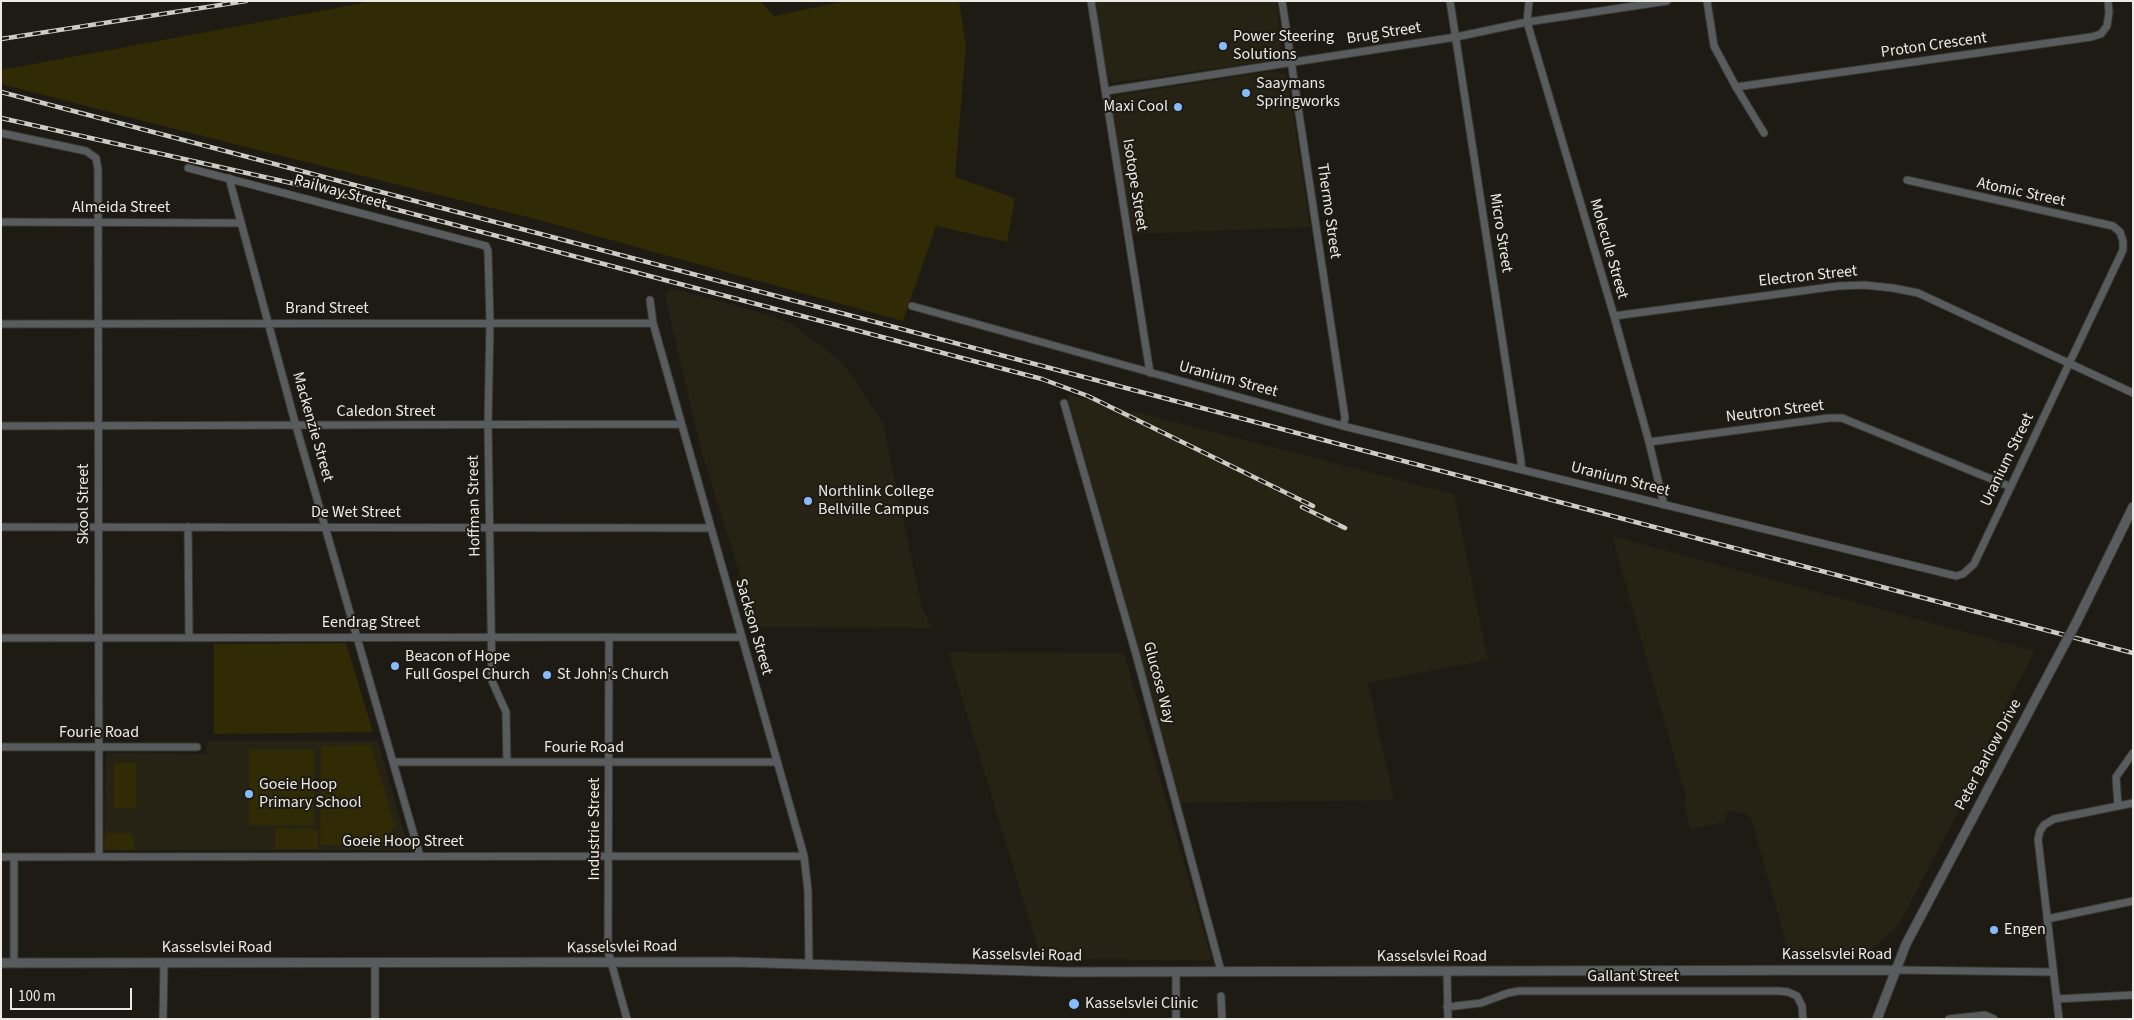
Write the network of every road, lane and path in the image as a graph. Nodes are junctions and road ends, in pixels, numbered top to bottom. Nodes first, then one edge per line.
1 (1091, 1) edge
2 (1282, 1) edge
3 (1450, 1) edge
4 (1529, 1) edge
5 (1667, 1) edge
6 (1707, 1) edge
7 (2108, 1) edge
8 (1527, 22) junction
9 (1456, 37) junction
10 (1292, 63) junction
11 (1736, 87) junction
12 (1106, 91) junction
13 (1, 132) edge
14 (1764, 132) dead end
15 (188, 168) dead end
16 (229, 178) junction
17 (1907, 180) dead end
18 (1, 222) edge
19 (98, 222) junction
20 (241, 222) junction
21 (2123, 240) joint
22 (486, 246) joint
23 (650, 300) dead end
24 (912, 306) dead end
25 (1614, 316) junction
26 (490, 322) junction
27 (99, 323) junction
28 (268, 323) junction
29 (653, 323) junction
30 (1, 324) edge
31 (2070, 363) junction
32 (1150, 373) junction
33 (2133, 393) edge
34 (1064, 404) dead end
35 (681, 424) junction
36 (488, 425) junction
37 (1, 426) edge
38 (98, 426) junction
39 (296, 426) junction
40 (1343, 426) junction
41 (1650, 442) junction
42 (1521, 469) junction
43 (2011, 487) junction
44 (1664, 505) junction
45 (2133, 507) edge
46 (326, 526) junction
47 (1, 527) edge
48 (98, 527) junction
49 (490, 527) junction
50 (188, 528) junction
51 (711, 528) junction
52 (189, 636) junction
53 (492, 636) junction
54 (99, 637) junction
55 (357, 637) junction
56 (609, 637) junction
57 (741, 637) junction
58 (1, 638) edge
59 (1, 747) edge
60 (99, 747) junction
61 (197, 747) dead end
62 (2133, 753) edge
63 (393, 762) junction
64 (507, 762) junction
65 (609, 762) junction
66 (776, 762) junction
67 (2133, 803) edge
68 (2118, 806) junction
69 (99, 856) junction
70 (420, 856) junction
71 (608, 856) junction
72 (804, 856) junction
73 (1, 857) edge
74 (14, 857) junction
75 (2133, 901) edge
76 (2047, 919) junction
77 (1, 963) edge
78 (14, 963) junction
79 (374, 963) junction
80 (164, 964) junction
81 (611, 964) junction
82 (809, 964) junction
83 (1895, 970) junction
84 (1176, 972) junction
85 (1221, 972) junction
86 (1447, 972) junction
87 (2053, 972) junction
88 (2133, 995) edge
89 (1221, 996) dead end
90 (2057, 999) junction
91 (1448, 1007) junction
92 (163, 1019) edge
93 (375, 1019) edge
94 (627, 1019) edge
95 (1176, 1019) edge
96 (1222, 1019) edge
97 (1448, 1019) edge
98 (1803, 1019) edge
99 (1877, 1019) edge
100 (1949, 1019) edge
101 (1994, 1019) edge
102 (2059, 1019) edge

1 - 12 street, Isotope Street
2 - 10 street, Thermo Street
3 - 9 street, Micro Street
4 - 8 street, Molecule Street
5 - 8 street, Brug Street
6 - 11 street
7 - 11 street, Proton Crescent
8 - 9 street, Brug Street
8 - 25 street, Molecule Street
9 - 10 street, Brug Street
9 - 42 street, Micro Street
10 - 12 street, Brug Street
10 - 40 street, Thermo Street
11 - 14 street
12 - 32 street, Isotope Street
13 - 19 street, Skool Street
15 - 16 street, Railway Street
16 - 20 street, Mackenzie Street
16 - 22 street, Railway Street
17 - 21 street, Atomic Street
18 - 19 street, Almeida Street
19 - 20 street, Almeida Street
19 - 27 street, Skool Street
20 - 28 street, Mackenzie Street
21 - 31 street, Uranium Street
22 - 26 street, Hoffman Street
23 - 29 street, Sackson Street
24 - 32 street, Uranium Street
25 - 31 street, Electron Street
25 - 41 street, Molecule Street
26 - 28 street, Brand Street
26 - 29 street, Brand Street
26 - 36 street, Hoffman Street
27 - 28 street, Brand Street
27 - 30 street, Brand Street
27 - 38 street, Skool Street
28 - 39 street, Mackenzie Street
29 - 35 street, Sackson Street
31 - 33 street, Electron Street
31 - 43 street, Uranium Street
32 - 40 street, Uranium Street
34 - 85 street, Glucose Way
35 - 36 street, Caledon Street
35 - 51 street, Sackson Street
36 - 39 street, Caledon Street
36 - 49 street, Hoffman Street
37 - 38 street, Caledon Street
38 - 39 street, Caledon Street
38 - 48 street, Skool Street
39 - 46 street, Mackenzie Street
40 - 42 street, Uranium Street
41 - 43 street, Neutron Street
41 - 44 street, Molecule Street
42 - 44 street, Uranium Street
43 - 44 street, Uranium Street
45 - 83 street, Peter Barlow Drive, bridge
46 - 49 street, De Wet Street
46 - 50 street, De Wet Street
46 - 55 street, Mackenzie Street
47 - 48 street, De Wet Street
48 - 50 street, De Wet Street
48 - 54 street, Skool Street
49 - 51 street, De Wet Street
49 - 53 street, Hoffman Street
50 - 52 street
51 - 57 street, Sackson Street
52 - 54 street, Eendrag Street
52 - 55 street, Eendrag Street
53 - 55 street, Eendrag Street
53 - 56 street, Eendrag Street
53 - 64 street, Hoffman Street
54 - 58 street, Eendrag Street
54 - 60 street, Skool Street
55 - 63 street, Mackenzie Street
56 - 57 street, Eendrag Street
56 - 65 street, Industrie Street
57 - 66 street, Sackson Street
59 - 60 street, Fourie Road
60 - 61 street, Fourie Road
60 - 69 street, Skool Street
62 - 68 street
63 - 64 street, Fourie Road
63 - 70 street, Mackenzie Street
64 - 65 street, Fourie Road
65 - 66 street, Fourie Road
65 - 71 street, Industrie Street
66 - 72 street, Sackson Street
67 - 68 street
68 - 76 street
69 - 70 street, Goeie Hoop Street
69 - 74 street, Goeie Hoop Street
70 - 71 street, Goeie Hoop Street
71 - 72 street, Goeie Hoop Street
71 - 81 street, Industrie Street
72 - 82 street, Sackson Street
73 - 74 street, Goeie Hoop Street
74 - 78 street
75 - 76 street
76 - 87 street
77 - 78 street, Kasselsvlei Road
78 - 80 street, Kasselsvlei Road
79 - 80 street, Kasselsvlei Road
79 - 81 street, Kasselsvlei Road
79 - 93 street
80 - 92 street
81 - 82 street, Kasselsvlei Road
81 - 94 street, Industrie Street
82 - 84 street, Kasselsvlei Road
83 - 86 street, Kasselsvlei Road
83 - 87 street, Kasselsvlei Road
83 - 99 street, Peter Barlow Drive
84 - 85 street, Kasselsvlei Road
84 - 95 street
85 - 86 street, Kasselsvlei Road
86 - 91 street
87 - 90 street
88 - 90 street
89 - 96 street
90 - 102 street
91 - 97 street
91 - 98 street, Gallant Street
100 - 101 street

